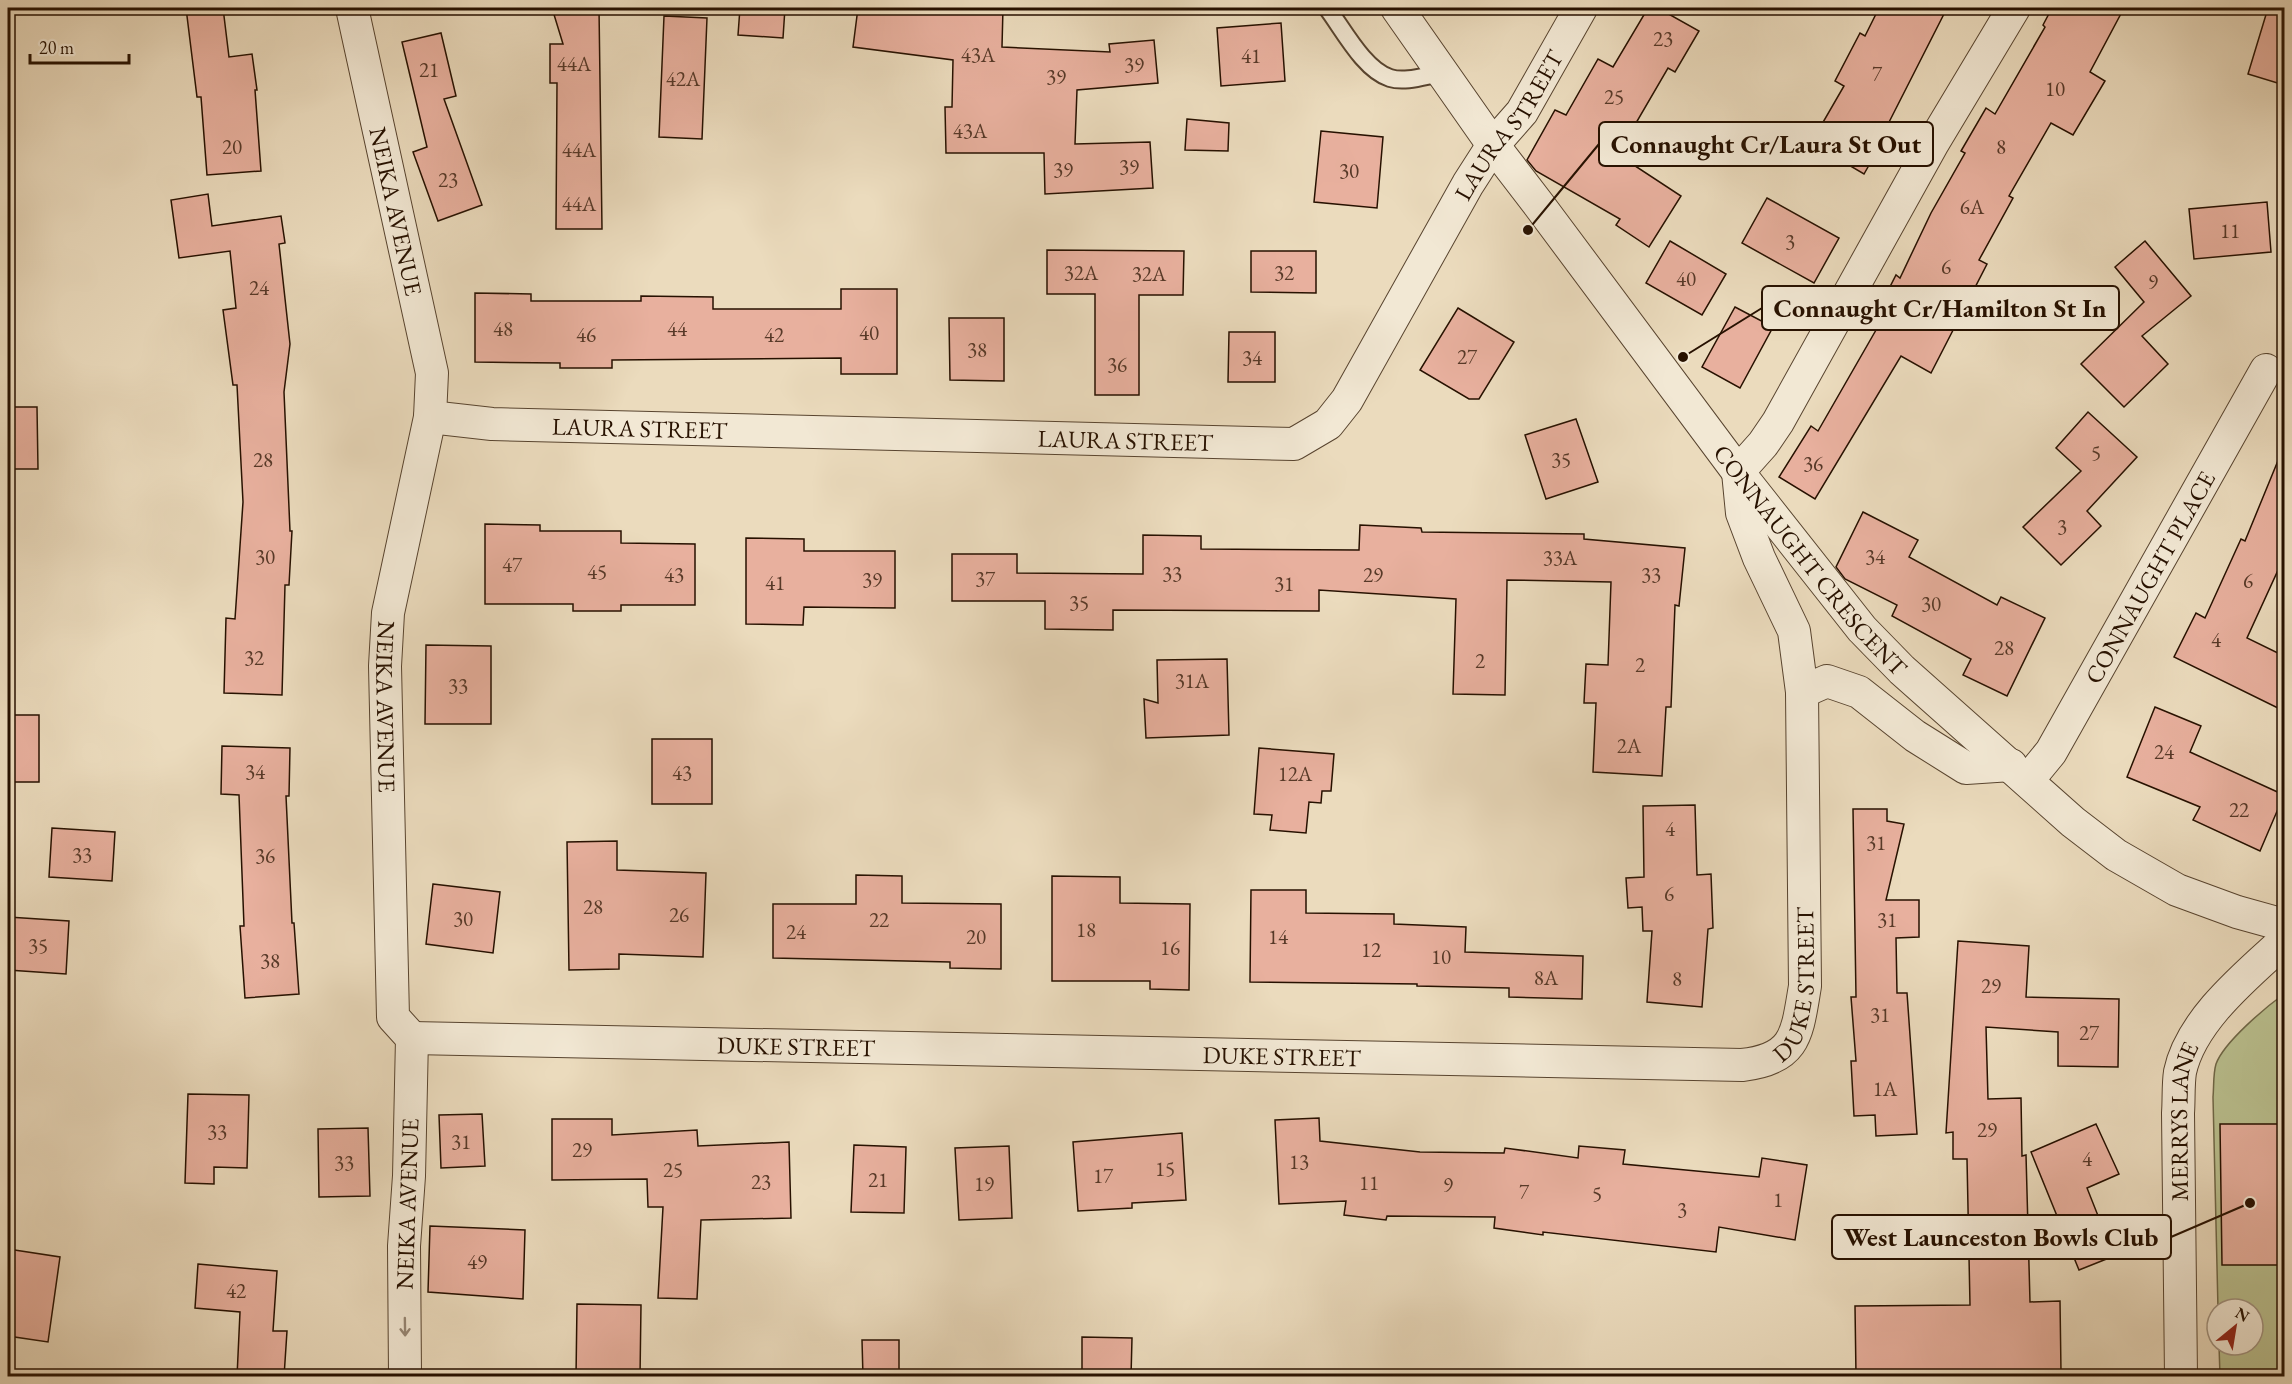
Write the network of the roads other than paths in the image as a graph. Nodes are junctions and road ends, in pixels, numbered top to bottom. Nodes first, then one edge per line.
1 (352, 8) edge
2 (1328, 8) edge
3 (1397, 8) edge
4 (1581, 8) edge
5 (2014, 8) edge
6 (1442, 73) junction
7 (1492, 145) junction
8 (2266, 370) dead end
9 (430, 417) junction
10 (1738, 472) junction
11 (1802, 692) junction
12 (2020, 772) junction
13 (2284, 925) edge
14 (2284, 941) edge
15 (412, 1038) junction
16 (405, 1377) edge
17 (2181, 1377) edge

1 - 9 street, NEIKA AVENUE
2 - 6 lane
3 - 6 street, CONNAUGHT CRESCENT
4 - 7 street, LAURA STREET
5 - 10 street
6 - 7 street, CONNAUGHT CRESCENT
7 - 9 street, LAURA STREET
7 - 10 street, CONNAUGHT CRESCENT
8 - 12 street, CONNAUGHT PLACE
9 - 15 street, NEIKA AVENUE
10 - 11 street, DUKE STREET
10 - 12 street, CONNAUGHT CRESCENT
11 - 12 street
11 - 15 street, DUKE STREET
12 - 13 street, CONNAUGHT CRESCENT
14 - 17 street, MERRYS LANE
15 -> 16 street, NEIKA AVENUE

